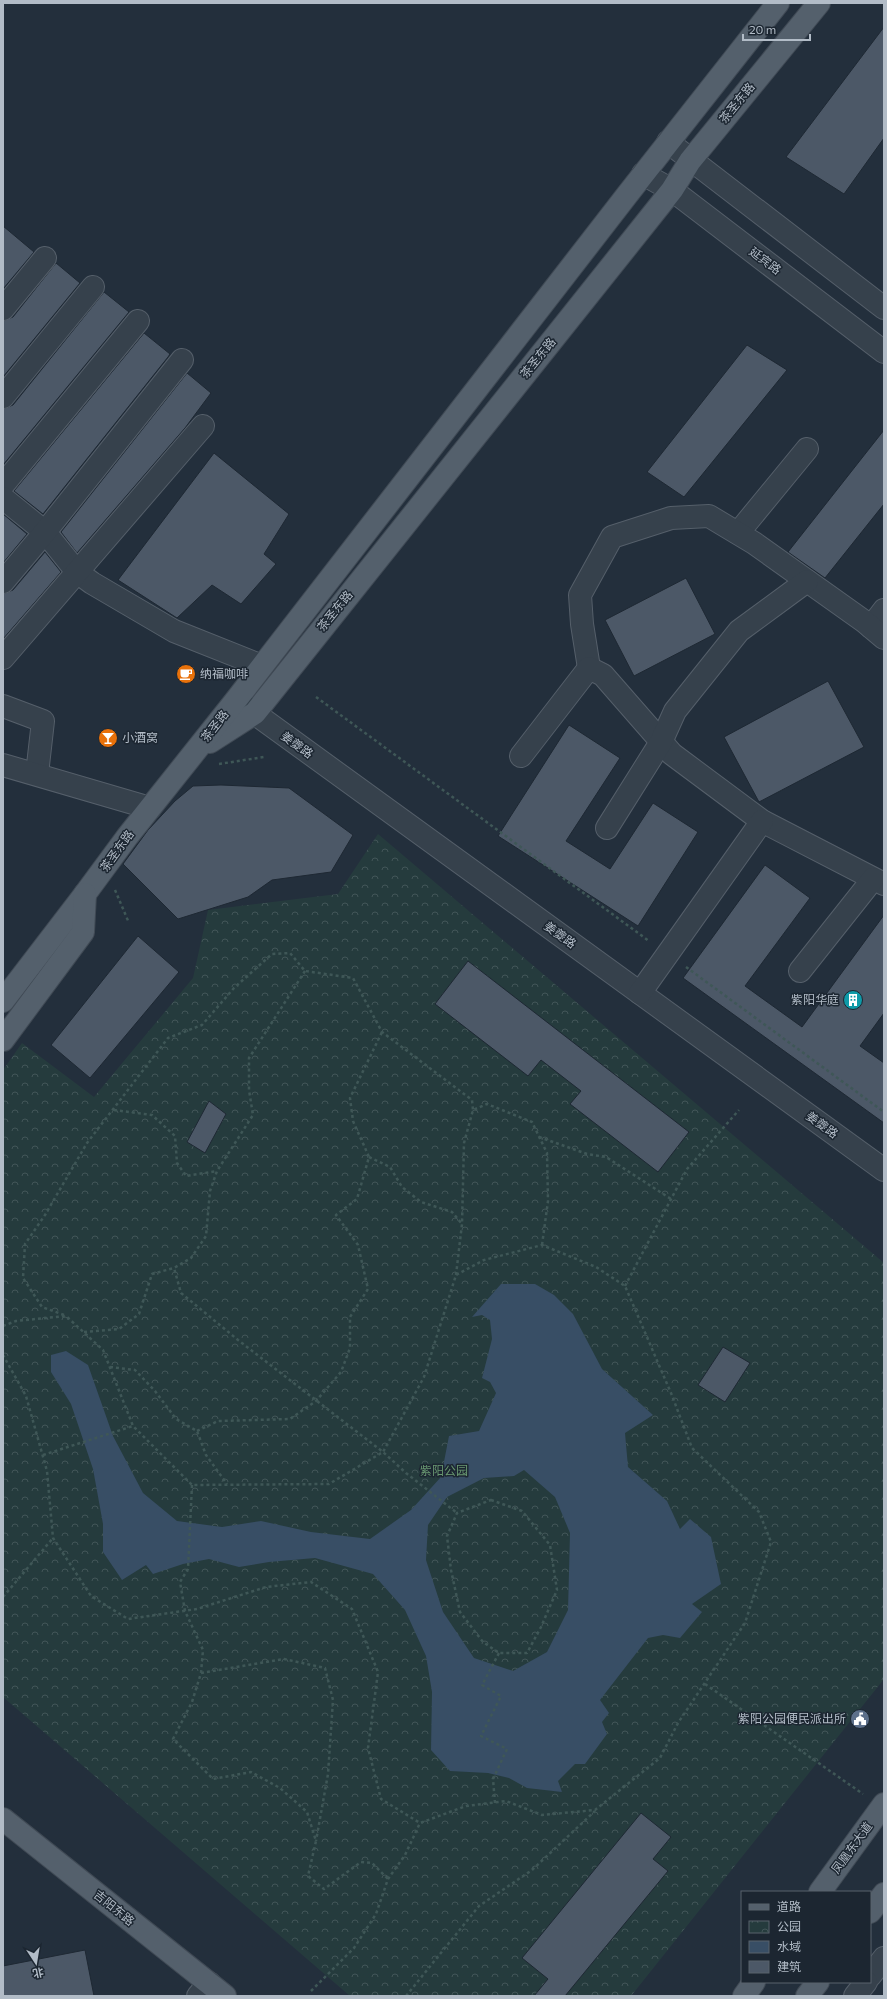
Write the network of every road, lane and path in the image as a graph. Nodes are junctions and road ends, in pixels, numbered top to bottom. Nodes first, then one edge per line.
1 (778, 3) edge
2 (819, 3) edge
3 (668, 142) junction
4 (690, 161) junction
5 (643, 174) junction
6 (672, 190) junction
7 (45, 258) dead end
8 (93, 287) dead end
9 (3, 308) edge
10 (884, 308) edge
11 (138, 321) dead end
12 (884, 352) edge
13 (182, 360) dead end
14 (3, 397) edge
15 (202, 426) dead end
16 (807, 449) dead end
17 (3, 485) edge
18 (3, 498) edge
19 (46, 532) junction
20 (738, 533) junction
21 (77, 572) junction
22 (807, 581) junction
23 (3, 582) edge
24 (880, 625) edge
25 (3, 658) edge
26 (262, 666) junction
27 (589, 668) junction
28 (316, 697) dead end
29 (236, 700) junction
30 (3, 706) edge
31 (255, 713) junction
32 (660, 742) junction
33 (195, 751) junction
34 (521, 756) dead end
35 (264, 757) dead end
36 (218, 764) dead end
37 (3, 765) edge
38 (37, 774) junction
39 (150, 808) junction
40 (762, 821) junction
41 (607, 828) dead end
42 (106, 867) junction
43 (878, 882) edge
44 (86, 894) junction
45 (129, 923) dead end
46 (666, 953) junction
47 (305, 971) junction
48 (800, 971) dead end
49 (640, 993) junction
50 (3, 1001) edge
51 (382, 1032) junction
52 (3, 1040) edge
53 (114, 1110) junction
54 (473, 1110) junction
55 (739, 1110) dead end
56 (884, 1112) edge
57 (539, 1137) junction
58 (370, 1157) junction
59 (884, 1170) edge
60 (218, 1171) junction
61 (671, 1199) junction
62 (462, 1224) junction
63 (542, 1245) junction
64 (174, 1268) junction
65 (456, 1275) junction
66 (625, 1286) junction
67 (66, 1316) junction
68 (3, 1326) edge
69 (84, 1332) junction
70 (3, 1355) edge
71 (110, 1367) junction
72 (316, 1401) junction
73 (133, 1426) junction
74 (197, 1431) junction
75 (383, 1452) junction
76 (42, 1455) junction
77 (228, 1484) junction
78 (192, 1485) junction
79 (457, 1513) junction
80 (53, 1538) junction
81 (3, 1597) edge
82 (185, 1611) junction
83 (499, 1653) junction
84 (201, 1673) junction
85 (705, 1684) junction
86 (495, 1802) junction
87 (883, 1805) edge
88 (595, 1810) junction
89 (3, 1819) edge
90 (420, 1823) junction
91 (316, 1841) junction
92 (388, 1879) junction
93 (821, 1891) edge
94 (884, 1894) edge
95 (871, 1911) edge
96 (884, 1958) edge
97 (871, 1975) edge
98 (753, 1983) edge
99 (817, 1983) edge
100 (865, 1983) edge
101 (311, 1991) dead end
102 (210, 1992) edge
103 (406, 1996) edge
104 (744, 1996) edge
105 (807, 1996) edge
106 (855, 1996) edge

1 - 3 main road, 茶圣东路
2 - 4 main road, 茶圣东路
3 - 4 street
3 - 5 main road, 茶圣东路
4 - 6 main road, 茶圣东路
4 - 10 street
5 - 6 street, 延宾路
5 - 26 main road, 茶圣东路
6 - 12 street, 延宾路
6 - 31 main road, 茶圣东路
7 - 9 street
8 - 14 street
11 - 17 street
13 - 19 street
15 - 21 street
16 - 20 street
18 - 19 street
19 - 21 street
19 - 23 street
20 - 22 street
20 - 27 street
21 - 25 street
21 - 26 street
22 - 24 street
22 - 32 street
26 - 29 main road, 茶圣东路
27 - 32 street
27 - 34 street
28 - 46 path
29 - 31 street, 姜夔路
29 - 33 main road, 茶圣路
30 - 38 street
31 - 33 main road, 茶圣东路
31 - 49 street, 姜夔路
32 - 40 street
32 - 41 street
33 - 39 main road, 茶圣东路
35 - 36 path
37 - 38 street
38 - 39 street
39 - 42 main road, 茶圣东路
40 - 43 street
40 - 46 street
42 - 44 main road, 茶圣东路
42 - 45 path
43 - 48 street
44 - 50 main road, 茶圣东路
44 - 52 main road
46 - 49 street
46 - 56 path
47 - 51 path
47 - 53 path
47 - 60 path
49 - 59 street, 姜夔路
51 - 54 path
51 - 58 path
53 - 60 path
53 - 67 path
54 - 57 path
54 - 62 path
55 - 61 path
57 - 61 path
57 - 63 path
58 - 62 path
58 - 72 path
60 - 64 path
61 - 66 path
62 - 65 path
63 - 65 path
63 - 66 path
64 - 69 path
64 - 72 path
65 - 75 path
66 - 85 path
67 - 68 path
67 - 69 path
69 - 71 path
70 - 76 path
71 - 73 path
71 - 74 path
72 - 74 path
72 - 75 path
73 - 76 path
73 - 78 path
74 - 77 path
75 - 77 path
75 - 79 path
76 - 80 path
77 - 78 path
78 - 82 path
79 - 83 path
79 - 83 path
80 - 81 path
80 - 82 path
82 - 84 path
82 - 90 path
83 - 86 path
84 - 91 path
84 - 91 path
85 - 87 path
85 - 88 path
86 - 88 path
86 - 90 path
87 - 93 main road, 凤凰东大道
88 - 103 path
89 - 102 main road, 吉阳东路
90 - 92 path
91 - 92 path
92 - 101 path
94 - 95 main road
96 - 97 street
98 - 104 main road
99 - 105 main road
100 - 106 street

